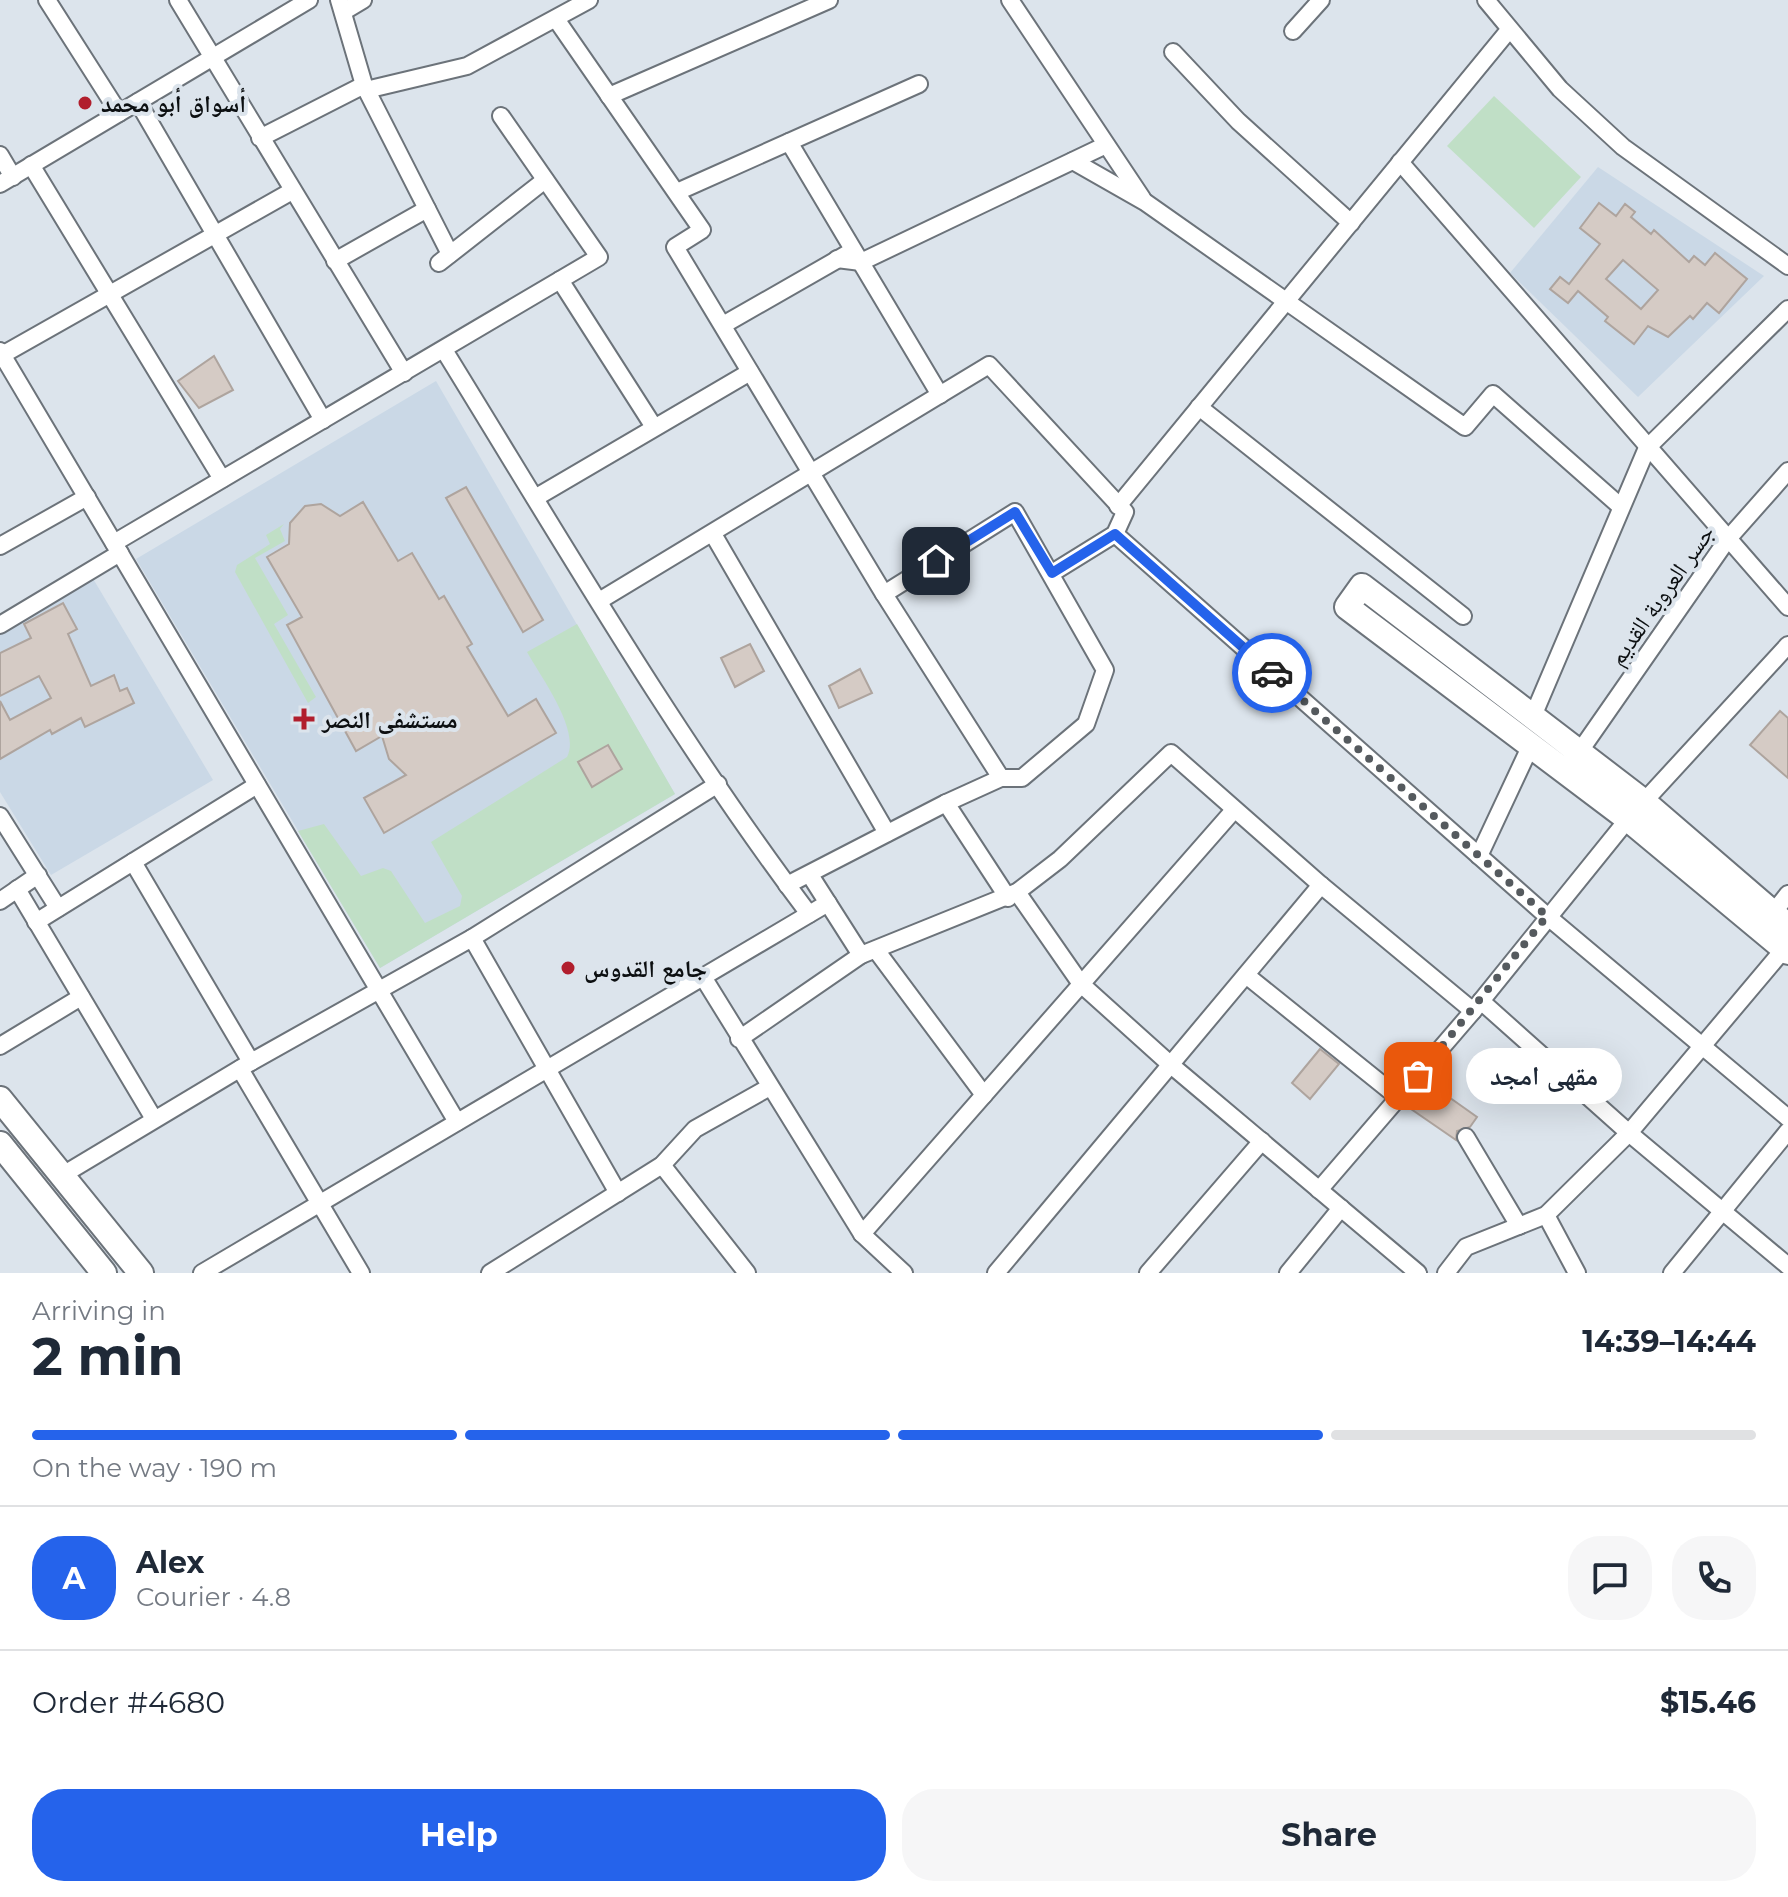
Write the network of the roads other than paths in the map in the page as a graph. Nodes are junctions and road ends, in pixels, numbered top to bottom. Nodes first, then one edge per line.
1 (47, 0) edge
2 (178, 0) edge
3 (363, 0) edge
4 (589, 0) edge
5 (829, 0) edge
6 (1010, 0) edge
7 (1321, 0) edge
8 (1486, 0) edge
9 (305, 1) edge
10 (341, 6) edge
11 (556, 19) junction
12 (1509, 30) junction
13 (1293, 31) dead end
14 (1173, 52) dead end
15 (213, 58) junction
16 (919, 84) dead end
17 (365, 88) junction
18 (609, 96) junction
19 (138, 102) junction
20 (119, 113) junction
21 (501, 116) dead end
22 (260, 138) junction
23 (789, 142) junction
24 (1106, 145) junction
25 (0, 155) edge
26 (1073, 161) junction
27 (1400, 162) junction
28 (31, 165) junction
29 (6, 180) edge
30 (545, 180) junction
31 (292, 191) junction
32 (677, 192) junction
33 (1145, 202) junction
34 (427, 209) junction
35 (1351, 223) junction
36 (217, 234) junction
37 (857, 256) junction
38 (335, 261) junction
39 (1788, 266) edge
40 (560, 280) junction
41 (109, 294) junction
42 (1286, 301) junction
43 (1788, 309) edge
44 (723, 325) junction
45 (444, 350) junction
46 (1, 353) edge
47 (750, 372) junction
48 (404, 373) junction
49 (940, 395) junction
50 (1199, 407) junction
51 (323, 420) junction
52 (654, 427) junction
53 (1647, 448) junction
54 (1788, 471) edge
55 (812, 474) junction
56 (222, 479) junction
57 (87, 497) junction
58 (535, 498) junction
59 (1118, 506) junction
60 (1620, 506) junction
61 (713, 534) junction
62 (1115, 534) junction
63 (1727, 540) junction
64 (0, 546) edge
65 (117, 548) junction
66 (1052, 573) junction
67 (884, 594) junction
68 (599, 601) junction
69 (1788, 607) edge
70 (1463, 616) dead end
71 (0, 625) edge
72 (1788, 645) edge
73 (1533, 716) junction
74 (1531, 745) junction
75 (1580, 751) junction
76 (1001, 778) junction
77 (718, 784) junction
78 (257, 785) junction
79 (946, 803) junction
80 (1234, 810) junction
81 (1635, 810) junction
82 (0, 816) edge
83 (887, 833) junction
84 (1479, 856) junction
85 (133, 862) junction
86 (38, 875) junction
87 (810, 875) junction
88 (787, 885) junction
89 (1321, 885) junction
90 (17, 889) junction
91 (1013, 895) junction
92 (0, 901) edge
93 (828, 903) junction
94 (58, 908) junction
95 (809, 914) junction
96 (1547, 916) junction
97 (36, 922) junction
98 (1784, 927) edge
99 (472, 938) junction
100 (869, 953) junction
101 (1246, 975) junction
102 (703, 977) junction
103 (1081, 984) junction
104 (379, 991) junction
105 (81, 997) junction
106 (1477, 1006) junction
107 (739, 1039) junction
108 (0, 1046) edge
109 (1701, 1047) junction
110 (1171, 1065) junction
111 (245, 1066) junction
112 (547, 1068) junction
113 (768, 1088) junction
114 (984, 1095) junction
115 (1399, 1098) junction
116 (0, 1099) edge
117 (1788, 1118) edge
118 (154, 1119) junction
119 (457, 1122) junction
120 (1788, 1131) edge
121 (1629, 1133) junction
122 (1466, 1137) dead end
123 (1262, 1141) junction
124 (0, 1144) edge
125 (662, 1165) junction
126 (61, 1176) junction
127 (1319, 1190) junction
128 (618, 1193) junction
129 (321, 1203) junction
130 (1341, 1208) junction
131 (1722, 1211) junction
132 (1546, 1215) junction
133 (1519, 1226) junction
134 (862, 1234) junction
135 (1788, 1266) edge
136 (104, 1273) edge
137 (141, 1273) edge
138 (202, 1273) edge
139 (361, 1273) edge
140 (490, 1273) edge
141 (747, 1273) edge
142 (904, 1273) edge
143 (996, 1273) edge
144 (1148, 1273) edge
145 (1288, 1273) edge
146 (1418, 1273) edge
147 (1446, 1273) edge
148 (1577, 1273) edge
149 (1672, 1273) edge

1 - 20 street
2 - 15 street
3 - 10 street
4 - 11 street
5 - 18 street
6 - 24 street
7 - 13 street
8 - 12 street
9 - 15 street
10 - 17 street
11 - 17 street
11 - 18 street
12 - 27 street
12 - 39 street
14 - 35 street
15 - 19 street
15 - 22 street
16 - 23 street
17 - 22 street
17 - 34 street
18 - 32 street
19 - 20 street
19 - 36 street
20 - 28 street
21 - 30 street
22 - 31 street
23 - 32 street
23 - 37 street
24 - 26 street
24 - 33 street
25 - 29 street
26 - 33 street
26 - 37 street
27 - 35 street
27 - 53 street
28 - 29 street
28 - 41 street
30 - 34 street
30 - 40 street
31 - 36 street
31 - 38 street
32 - 44 street
33 - 42 street
34 - 38 street
35 - 42 street
36 - 41 street
36 - 51 street
37 - 44 street
37 - 49 street
38 - 48 street
40 - 45 street
40 - 52 street
41 - 46 street
41 - 56 street
42 - 50 street
42 - 60 street
43 - 53 street
44 - 47 street
45 - 48 street
45 - 58 street
46 - 57 street
47 - 52 street
47 - 55 street
48 - 51 street
49 - 55 street
49 - 59 street
50 - 59 street
50 - 70 street
51 - 56 street
52 - 58 street
53 - 60 street
53 - 63 street
54 - 63 street, جسر العروبة القديم
55 - 61 street
55 - 67 street
56 - 65 street
57 - 64 street
57 - 65 street
58 - 68 street
59 - 62 street
60 - 73 street
61 - 68 street
61 - 83 street
62 - 66 street
62 - 84 street
63 - 69 street
63 - 75 street, جسر العروبة القديم
65 - 71 street
65 - 78 street
66 - 67 street
66 - 76 street
67 - 76 street
68 - 77 street
72 - 81 street
73 - 74 street
73 - 75 street
74 - 81 street
74 - 84 street
75 - 81 street
76 - 79 street
77 - 88 street
77 - 99 street
78 - 85 street
78 - 104 street
79 - 83 street
79 - 91 street
80 - 89 street
80 - 91 street
80 - 103 street
81 - 96 street
81 - 98 street
81 - 98 street
82 - 86 street
83 - 87 street
84 - 96 street
85 - 94 street
85 - 111 street
86 - 90 street
86 - 94 street
87 - 88 street
87 - 93 street
88 - 95 street
89 - 101 street
89 - 106 street
90 - 92 street
90 - 97 street
91 - 100 street
91 - 103 street
93 - 95 street
93 - 100 street
94 - 97 street
95 - 102 street
96 - 106 street
96 - 109 street
97 - 105 street
98 - 109 street
99 - 104 street
99 - 112 street
100 - 107 street
100 - 114 street
101 - 110 street
101 - 115 street
102 - 107 street
102 - 112 street
103 - 110 street
103 - 114 street
104 - 111 street
104 - 119 street
105 - 108 street
105 - 118 street
106 - 115 street
106 - 121 street
107 - 113 street
109 - 117 street
109 - 121 street
110 - 123 street
110 - 143 street
111 - 118 street
111 - 129 street
112 - 119 street
112 - 128 street
113 - 125 street
113 - 134 street
114 - 134 street
115 - 127 street
116 - 126 street
118 - 126 street
119 - 129 street
120 - 131 street
121 - 131 street
121 - 132 street
122 - 133 street
123 - 127 street
123 - 144 street
124 - 136 street
125 - 128 street
125 - 141 street
126 - 137 street
127 - 130 street
128 - 140 street
129 - 138 street
129 - 139 street
130 - 145 street
130 - 146 street
131 - 135 street
131 - 149 street
132 - 133 street
132 - 148 street
133 - 147 street
134 - 142 street

